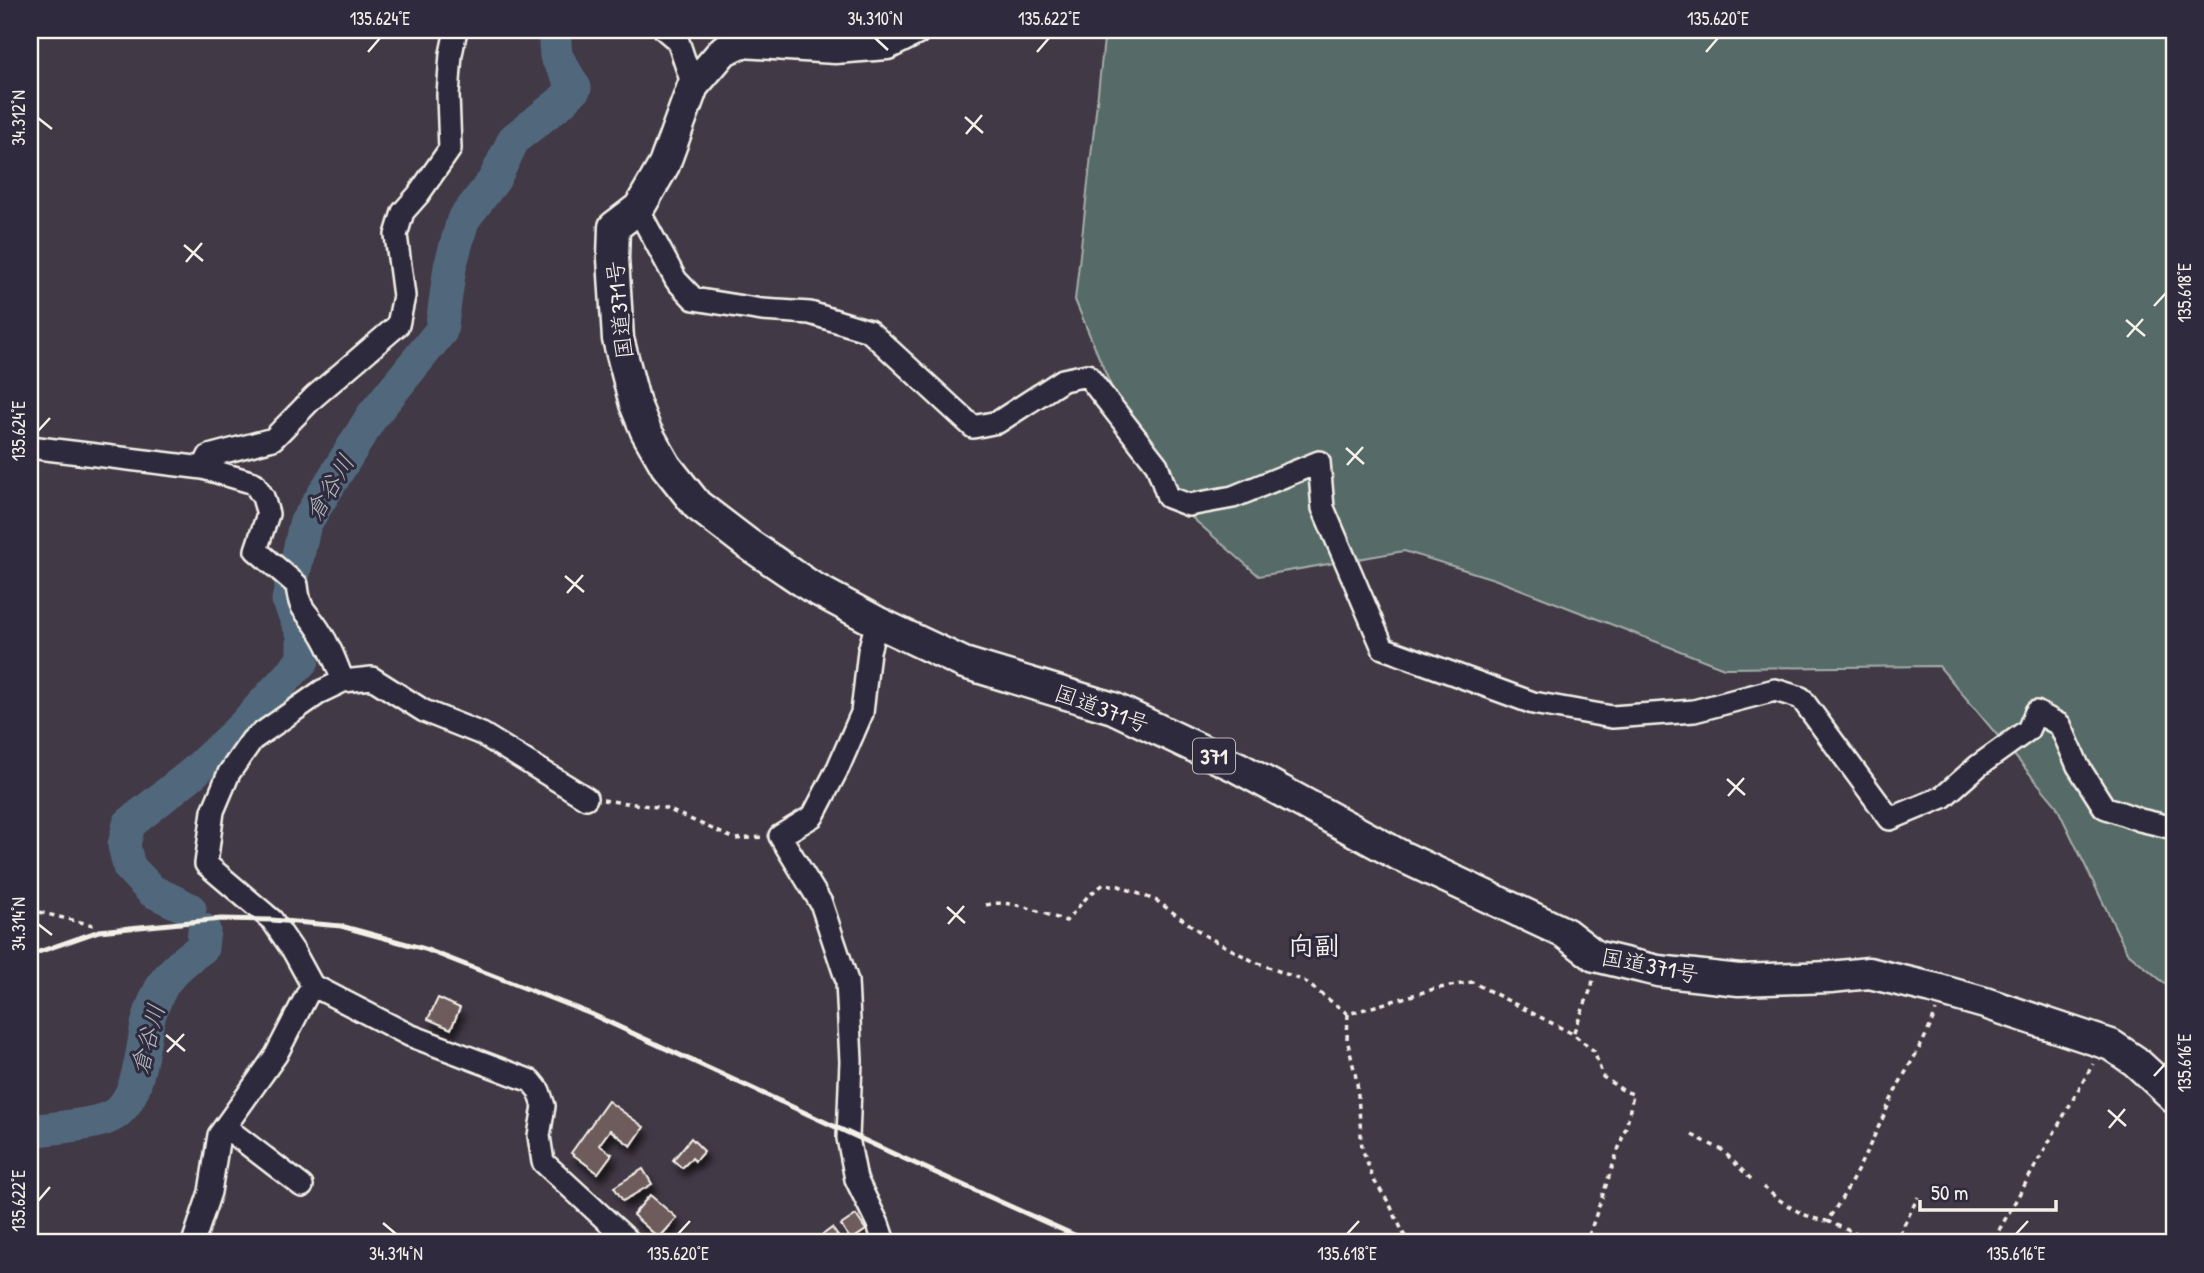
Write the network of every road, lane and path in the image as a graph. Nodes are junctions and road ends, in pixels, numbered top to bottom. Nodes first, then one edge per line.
1 (456, 30) edge
2 (665, 30) edge
3 (915, 30) edge
4 (693, 86) junction
5 (639, 208) junction
6 (30, 447) edge
7 (202, 468) junction
8 (877, 622) junction
9 (343, 681) junction
10 (586, 798) joint
11 (2174, 828) edge
12 (780, 836) junction
13 (986, 905) dead end
14 (30, 910) edge
15 (93, 925) dead end
16 (1595, 956) junction
17 (312, 985) junction
18 (1942, 990) junction
19 (1348, 1014) junction
20 (1573, 1034) junction
21 (2104, 1044) junction
22 (2174, 1097) edge
23 (225, 1127) junction
24 (1692, 1135) dead end
25 (1751, 1179) dead end
26 (302, 1186) dead end
27 (1763, 1187) dead end
28 (1918, 1196) dead end
29 (1827, 1221) junction
30 (1859, 1236) junction
31 (1993, 1241) edge
32 (193, 1243) edge
33 (631, 1243) edge
34 (880, 1243) edge
35 (1408, 1243) edge
36 (1591, 1243) edge
37 (1853, 1243) edge
38 (1877, 1243) edge
39 (1895, 1243) edge
40 (1999, 1243) edge

1 - 7 street
2 - 4 street
3 - 4 highway, 国道371号 / 371
4 - 5 highway, 国道371号 / 371
5 - 8 highway, 国道371号 / 371
5 - 11 street
6 - 7 street
7 - 9 street
8 - 12 street
8 - 16 highway, 国道371号 / 371
9 - 10 street
9 - 17 street
10 - 12 path
12 - 34 street
13 - 19 path
14 - 15 path
16 - 18 highway, 国道371号 / 371
16 - 20 path
17 - 23 street
17 - 33 street
18 - 21 highway, 国道371号 / 371
18 - 29 path
19 - 20 path
19 - 35 path
20 - 36 path
21 - 22 highway, 国道371号 / 371
21 - 31 path
23 - 26 street
23 - 32 street
24 - 25 path
27 - 29 path
28 - 39 path
29 - 30 path
30 - 37 path
30 - 38 path
31 - 40 path

